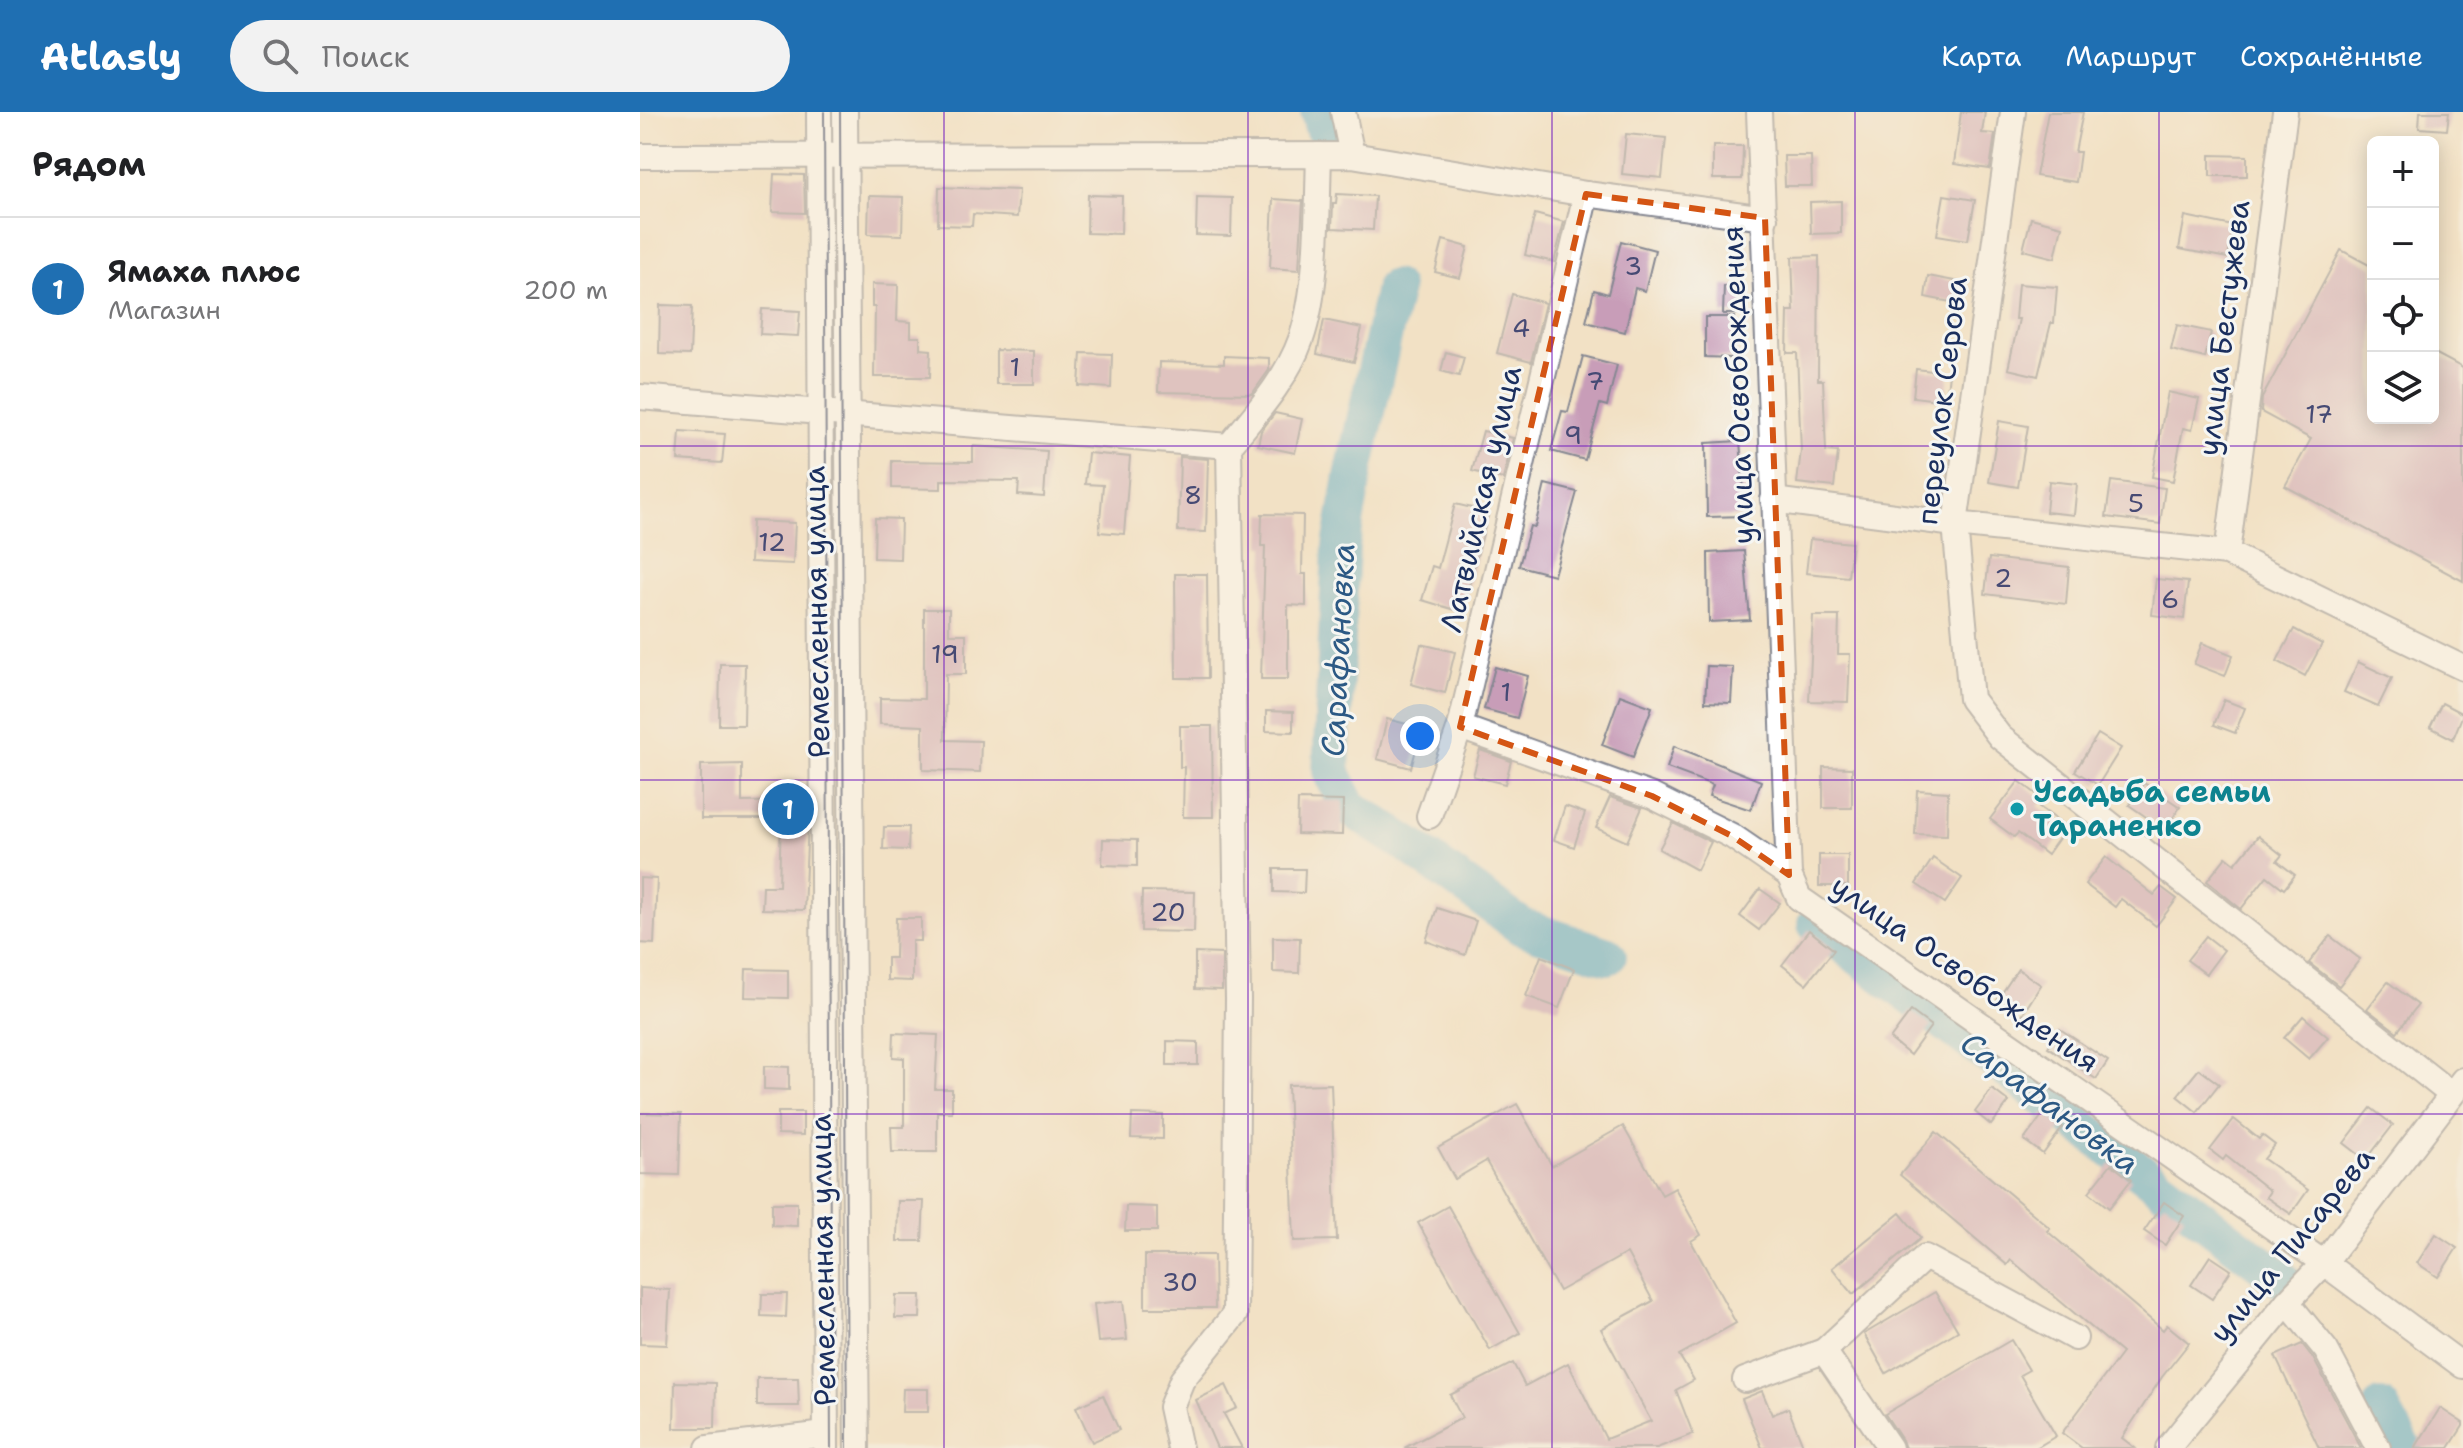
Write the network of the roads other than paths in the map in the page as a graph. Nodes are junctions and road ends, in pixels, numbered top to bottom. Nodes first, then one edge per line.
1 (819, 112) edge
2 (845, 112) edge
3 (1343, 112) edge
4 (1759, 112) edge
5 (2013, 112) edge
6 (2285, 112) edge
7 (820, 155) junction
8 (846, 155) junction
9 (1319, 155) junction
10 (1352, 155) junction
11 (640, 156) edge
12 (1586, 194) junction
13 (1765, 218) junction
14 (640, 397) edge
15 (821, 412) junction
16 (847, 413) junction
17 (1229, 446) junction
18 (1773, 500) junction
19 (1955, 524) junction
20 (2227, 553) junction
21 (2463, 668) edge
22 (1460, 727) junction
23 (1429, 816) dead end
24 (1789, 875) junction
25 (2457, 1087) edge
26 (2324, 1263) junction
27 (2287, 1302) junction
28 (2075, 1338) dead end
29 (1824, 1351) junction
30 (2463, 1366) edge
31 (1745, 1380) dead end
32 (826, 1441) edge
33 (708, 1448) edge
34 (857, 1448) edge
35 (1180, 1448) edge
36 (1890, 1448) edge
37 (2168, 1448) edge
38 (2378, 1448) edge

1 - 7 street, Ремесленная улица
2 - 8 street, Ремесленная улица
3 - 10 street
4 - 13 street, улица Освобождения
5 - 19 street, переулок Серова
6 - 20 street, улица Бестужева
7 - 8 street
7 - 11 street
7 - 15 street, Ремесленная улица
8 - 9 street
8 - 16 street, Ремесленная улица
9 - 10 street
9 - 17 street
10 - 12 street
12 - 13 street
12 - 22 street, Латвийская улица
13 - 18 street, улица Освобождения
14 - 15 street
15 - 16 street
15 - 32 street, Ремесленная улица
16 - 17 street
16 - 34 street, Ремесленная улица
17 - 35 street
18 - 19 street
18 - 24 street, улица Освобождения
19 - 20 street
19 - 25 street, переулок Серова
20 - 21 street
22 - 23 street, Латвийская улица
22 - 24 street
24 - 26 street, улица Освобождения
25 - 26 street, улица Писарева
26 - 27 street, улица Писарева
26 - 30 street, улица Освобождения
27 - 37 street, улица Писарева
27 - 38 street
28 - 29 street
29 - 31 street
29 - 36 street
32 - 33 street

